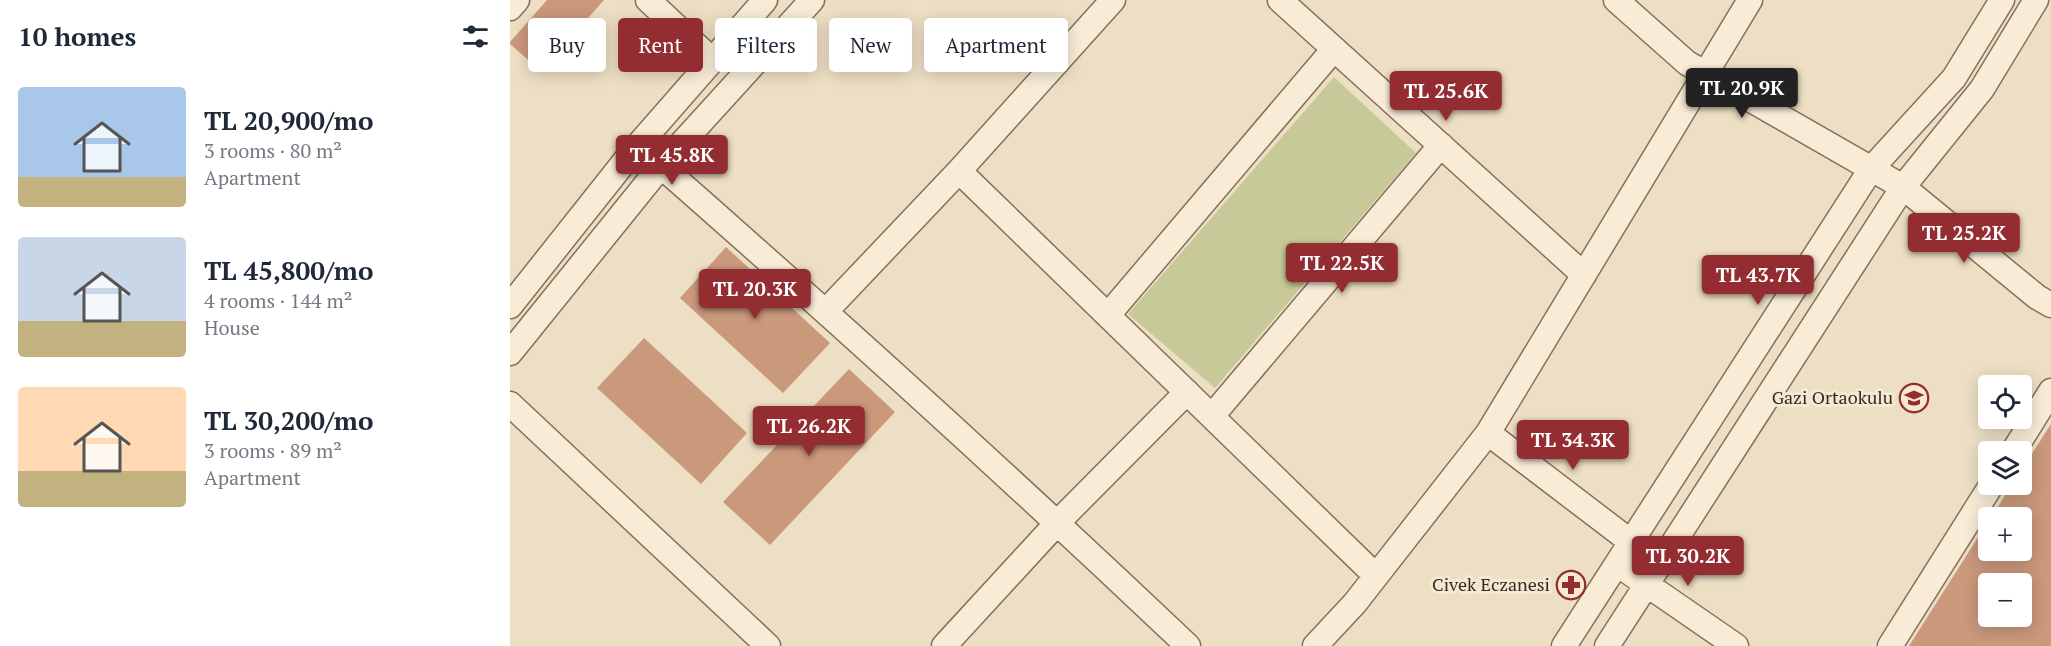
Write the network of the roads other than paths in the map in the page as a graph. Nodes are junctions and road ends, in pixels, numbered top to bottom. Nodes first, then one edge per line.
1 (517, 0) edge
2 (648, 0) edge
3 (765, 0) edge
4 (812, 0) edge
5 (1113, 0) edge
6 (1280, 0) edge
7 (1616, 0) edge
8 (1750, 0) edge
9 (2002, 0) edge
10 (2036, 0) edge
11 (510, 8) edge
12 (1334, 49) junction
13 (712, 60) junction
14 (1706, 74) junction
15 (1441, 146) junction
16 (661, 166) junction
17 (1871, 169) junction
18 (959, 171) junction
19 (1903, 187) junction
20 (1584, 275) junction
21 (2051, 305) edge
22 (510, 306) edge
23 (826, 311) junction
24 (1108, 315) junction
25 (510, 353) edge
26 (2051, 391) edge
27 (1187, 392) junction
28 (510, 404) edge
29 (1212, 416) junction
30 (1488, 433) junction
31 (2020, 441) edge
32 (1985, 495) edge
33 (1058, 522) junction
34 (1631, 542) junction
35 (1617, 564) junction
36 (1376, 576) junction
37 (1647, 584) junction
38 (768, 646) edge
39 (944, 646) edge
40 (1188, 646) edge
41 (1315, 646) edge
42 (1564, 646) edge
43 (1607, 646) edge
44 (1736, 646) edge
45 (1890, 646) edge

1 - 11 street
2 - 13 street
3 - 13 street
4 - 16 street
5 - 18 street
6 - 12 street
7 - 14 street
8 - 14 street
9 - 17 street
10 - 19 street
12 - 15 street
12 - 24 street
13 - 22 street
14 - 17 street
14 - 20 street
15 - 20 street
15 - 29 street
16 - 23 street
16 - 25 street
17 - 19 street
17 - 34 street
18 - 23 street
18 - 24 street
19 - 21 street
19 - 37 street
20 - 30 street
23 - 33 street
24 - 27 street
26 - 31 street
27 - 29 street
27 - 33 street
28 - 38 street
29 - 36 street
30 - 34 street
30 - 36 street
32 - 45 street
33 - 39 street
33 - 40 street
34 - 35 street
35 - 37 street
35 - 42 street
36 - 41 street
37 - 43 street
37 - 44 street

